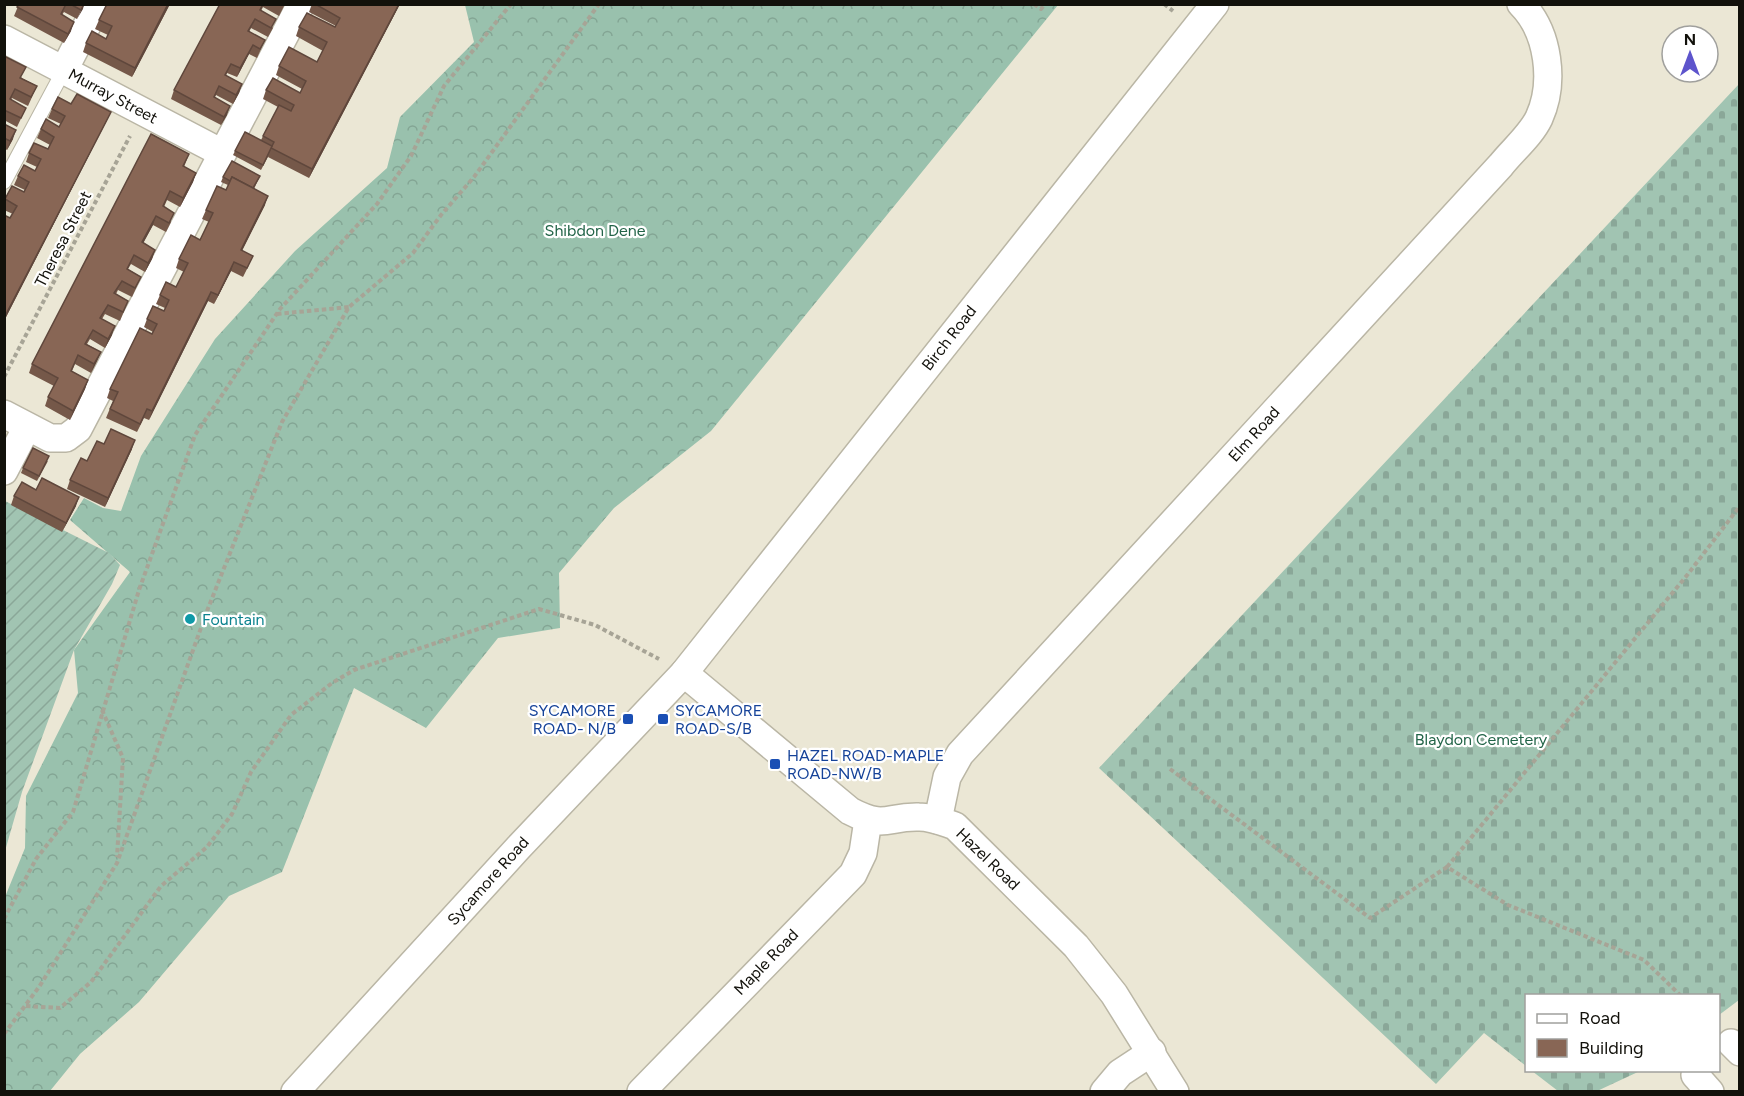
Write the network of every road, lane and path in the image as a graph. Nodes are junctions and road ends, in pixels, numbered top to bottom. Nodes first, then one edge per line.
1 (98, 4) edge
2 (301, 4) edge
3 (512, 4) edge
4 (599, 4) edge
5 (1034, 4) edge
6 (1045, 4) edge
7 (1215, 4) edge
8 (1521, 4) edge
9 (4, 39) edge
10 (64, 70) junction
11 (143, 112) junction
12 (222, 153) junction
13 (4, 182) edge
14 (349, 307) junction
15 (277, 314) junction
16 (4, 377) edge
17 (16, 420) edge
18 (4, 471) edge
19 (1740, 506) edge
20 (684, 673) junction
21 (102, 710) junction
22 (1170, 769) dead end
23 (868, 820) junction
24 (938, 820) junction
25 (117, 863) junction
26 (1447, 867) junction
27 (4, 918) edge
28 (1679, 994) edge
29 (25, 1006) junction
30 (4, 1034) edge
31 (1152, 1052) junction
32 (295, 1092) edge
33 (641, 1092) edge
34 (1104, 1092) edge
35 (1175, 1092) edge

1 - 10 street
2 - 12 street
3 - 15 path
4 - 14 path
5 - 6 path
7 - 20 street, Birch Road
8 - 24 street, Elm Road
9 - 10 street, Murray Street
10 - 11 street, Murray Street
10 - 13 lane
11 - 12 street, Murray Street
11 - 16 path, Theresa Street
12 - 17 street
14 - 15 path
14 - 25 path
15 - 21 path
17 - 18 street
19 - 26 path
20 - 23 street
20 - 29 path
20 - 32 street, Sycamore Road
21 - 25 path
21 - 27 path
22 - 26 path
23 - 24 street, Hazel Road
23 - 33 street, Maple Road
24 - 31 street, Hazel Road
25 - 29 path
26 - 28 path
29 - 30 path
31 - 34 street
31 - 35 street, Hazel Road

